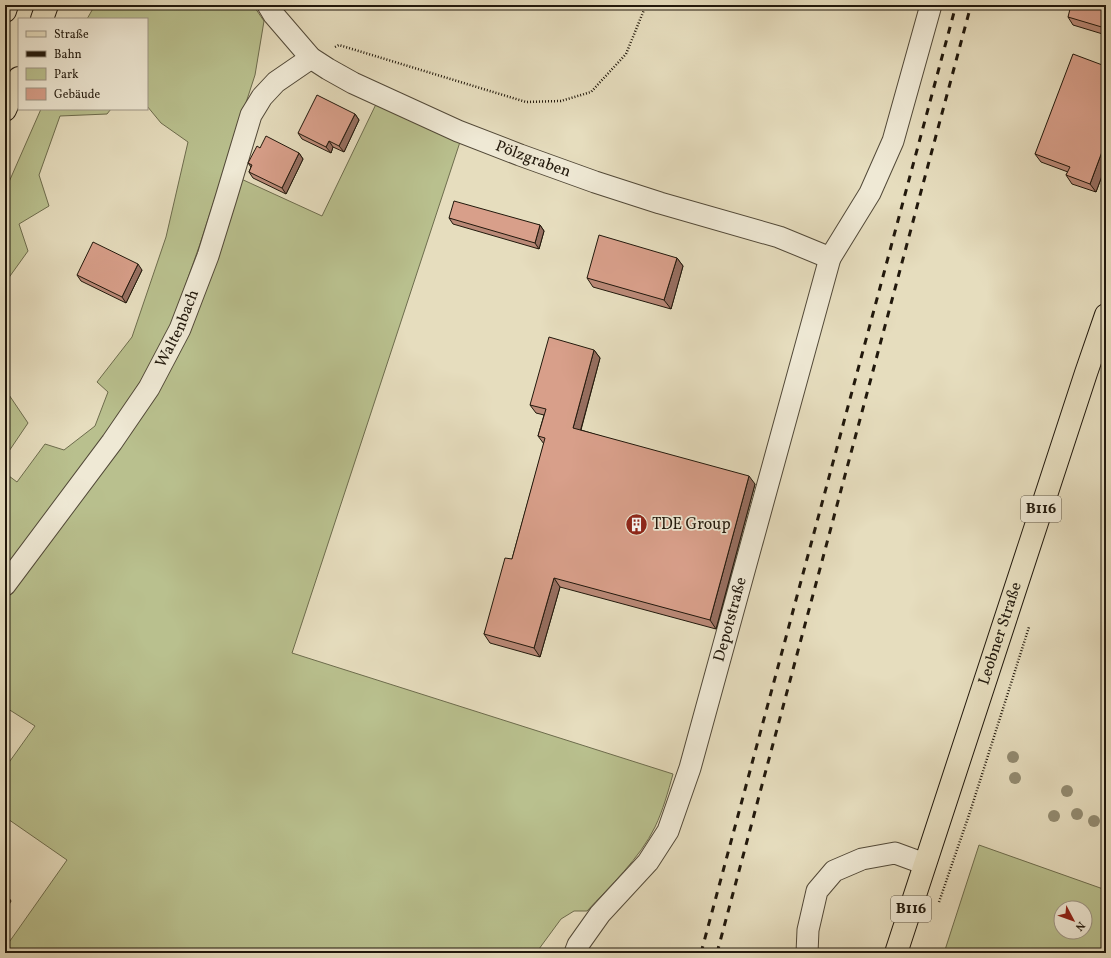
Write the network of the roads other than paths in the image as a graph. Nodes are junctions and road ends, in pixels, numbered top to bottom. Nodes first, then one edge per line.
1 (7, 5) edge
2 (47, 5) edge
3 (268, 5) edge
4 (931, 5) edge
5 (5, 11) edge
6 (42, 18) edge
7 (311, 58) junction
8 (18, 80) edge
9 (5, 110) edge
10 (830, 258) junction
11 (1106, 315) edge
12 (5, 585) edge
13 (926, 864) junction
14 (575, 953) edge
15 (806, 953) edge
16 (896, 953) edge

1 - 5 main road
2 - 6 main road
3 - 7 street, Pölzgraben
4 - 10 street, Depotstraße
7 - 10 street, Pölzgraben
7 - 12 street, Waltenbach
8 - 9 main road
10 - 14 street, Depotstraße
11 - 13 main road, Leobner Straße / B116
13 - 15 street
13 - 16 main road, Leobner Straße / B116

